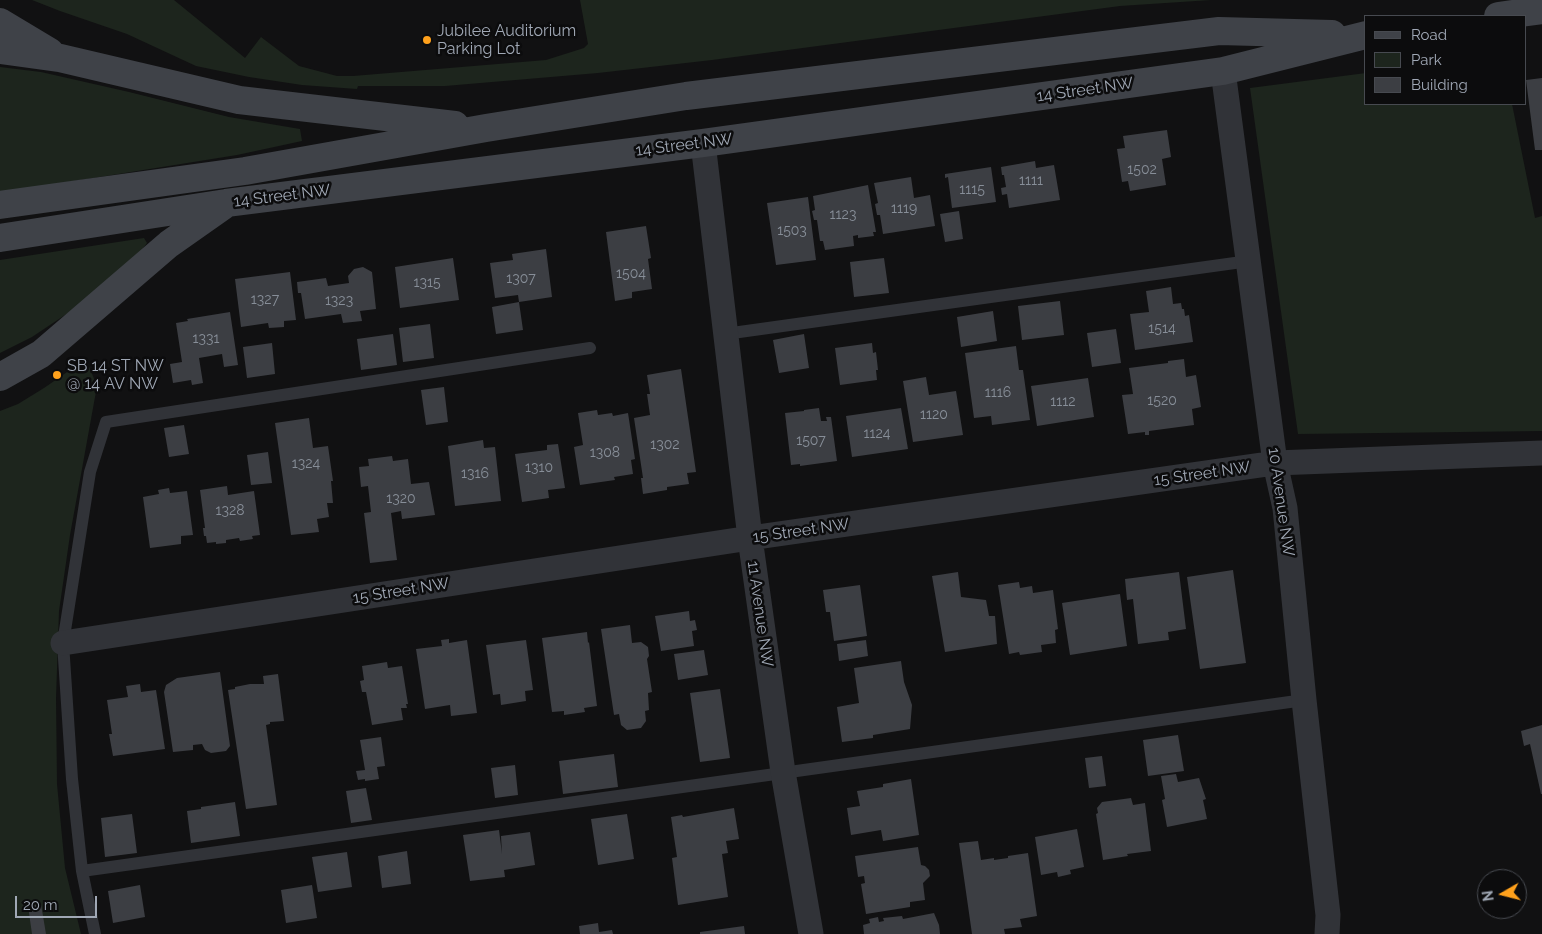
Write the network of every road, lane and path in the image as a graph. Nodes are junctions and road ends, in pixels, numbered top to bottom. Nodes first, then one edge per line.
1 (1542, 10) edge
2 (1505, 15) edge
3 (0, 22) edge
4 (1364, 35) edge
5 (1364, 35) edge
6 (0, 50) edge
7 (60, 58) junction
8 (1224, 71) junction
9 (486, 128) junction
10 (703, 143) junction
11 (226, 204) junction
12 (0, 205) edge
13 (0, 238) edge
14 (1249, 261) junction
15 (725, 334) junction
16 (590, 348) dead end
17 (0, 376) edge
18 (1542, 453) edge
19 (1275, 463) junction
20 (750, 538) junction
21 (64, 643) junction
22 (1304, 700) junction
23 (783, 772) junction
24 (82, 871) junction
25 (95, 934) edge
26 (811, 934) edge
27 (1328, 934) edge

1 - 2 main road
3 - 7 main road
4 - 8 main road, 14 Street NW
5 - 9 main road, 14 Street NW
6 - 7 main road
7 - 9 main road
8 - 10 main road, 14 Street NW
8 - 14 street, 10 Avenue NW
9 - 12 main road, 14 Street NW
10 - 11 main road, 14 Street NW
10 - 15 street, 11 Avenue NW
11 - 13 main road, 14 Street NW
11 - 17 main road
14 - 15 lane
14 - 19 street, 10 Avenue NW
15 - 20 street, 11 Avenue NW
16 - 21 lane
18 - 19 street, 15 Street NW
19 - 20 street, 15 Street NW
19 - 22 street, 10 Avenue NW
20 - 21 street, 15 Street NW
20 - 23 street, 11 Avenue NW
21 - 24 lane
22 - 23 lane
22 - 27 street, 10 Avenue NW
23 - 24 lane
23 - 26 street, 11 Avenue NW
24 - 25 lane

